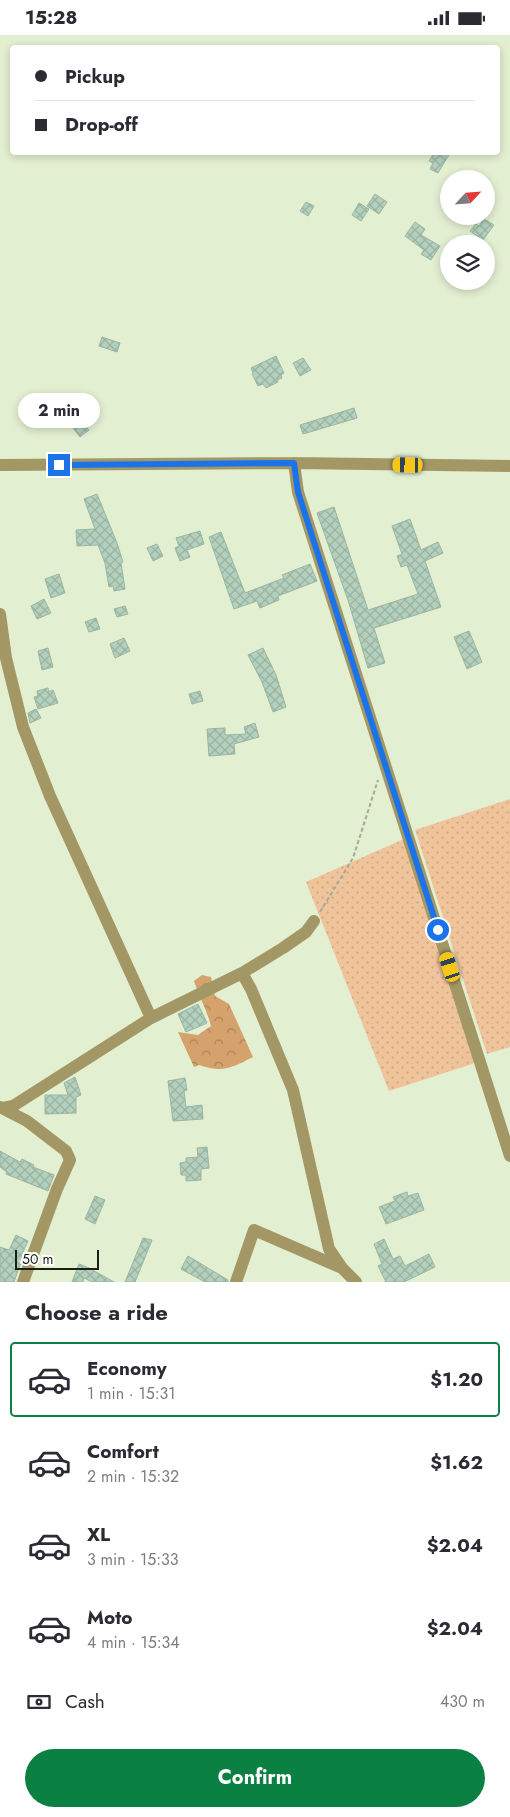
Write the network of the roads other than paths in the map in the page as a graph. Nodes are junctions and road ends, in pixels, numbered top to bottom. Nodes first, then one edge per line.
1 (294, 463) junction
2 (0, 465) edge
3 (510, 465) edge
4 (0, 614) edge
5 (314, 921) road end
6 (242, 973) junction
7 (151, 1017) junction
8 (2, 1108) edge
9 (510, 1156) edge
10 (342, 1268) junction
11 (23, 1282) edge
12 (236, 1282) edge
13 (356, 1282) edge

1 - 2 street
1 - 3 street
1 - 9 street
4 - 7 street
5 - 6 street
6 - 7 street
6 - 10 street
7 - 8 street
8 - 11 street
10 - 12 street
10 - 13 street

